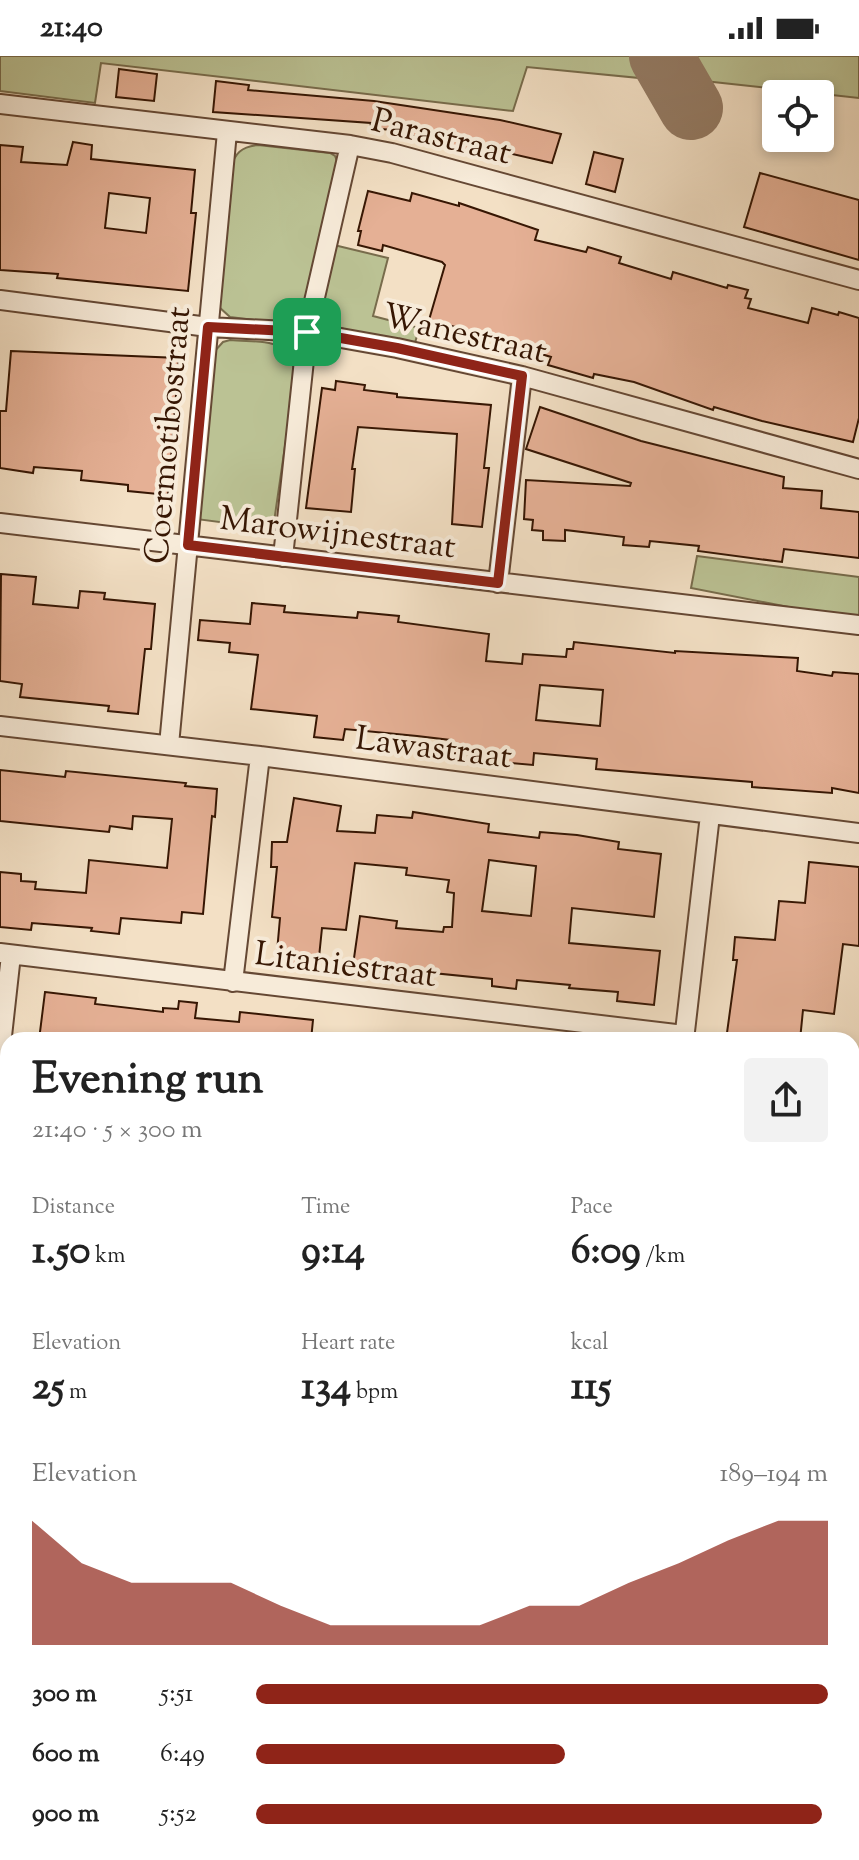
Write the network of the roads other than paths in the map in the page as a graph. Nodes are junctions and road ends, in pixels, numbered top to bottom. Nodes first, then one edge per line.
1 (0, 104) edge
2 (227, 132) junction
3 (350, 145) junction
4 (859, 280) edge
5 (0, 300) edge
6 (208, 327) junction
7 (307, 332) junction
8 (522, 376) junction
9 (859, 469) edge
10 (0, 523) edge
11 (188, 545) junction
12 (283, 557) junction
13 (498, 583) junction
14 (859, 625) edge
15 (0, 726) edge
16 (169, 745) junction
17 (260, 756) junction
18 (710, 815) junction
19 (859, 833) edge
20 (6, 954) edge
21 (233, 982) junction
22 (1, 1032) edge
23 (643, 1032) edge
24 (685, 1032) edge

1 - 2 street, Parastraat
2 - 3 street, Parastraat
2 - 6 street, Coermotibostraat
3 - 4 street, Parastraat
3 - 7 street
5 - 6 street, Wanestraat
6 - 7 street, Wanestraat
6 - 11 street, Coermotibostraat
7 - 8 street, Wanestraat
7 - 12 street
8 - 9 street, Wanestraat
8 - 13 street
10 - 11 street, Marowijnestraat
11 - 12 street, Marowijnestraat
11 - 16 street, Coermotibostraat
12 - 13 street, Marowijnestraat
13 - 14 street, Marowijnestraat
15 - 16 street, Lawastraat
16 - 17 street, Lawastraat
17 - 18 street, Lawastraat
17 - 21 street
18 - 19 street, Lawastraat
18 - 24 street
20 - 21 street, Litaniestraat
20 - 22 street
21 - 23 street, Litaniestraat

